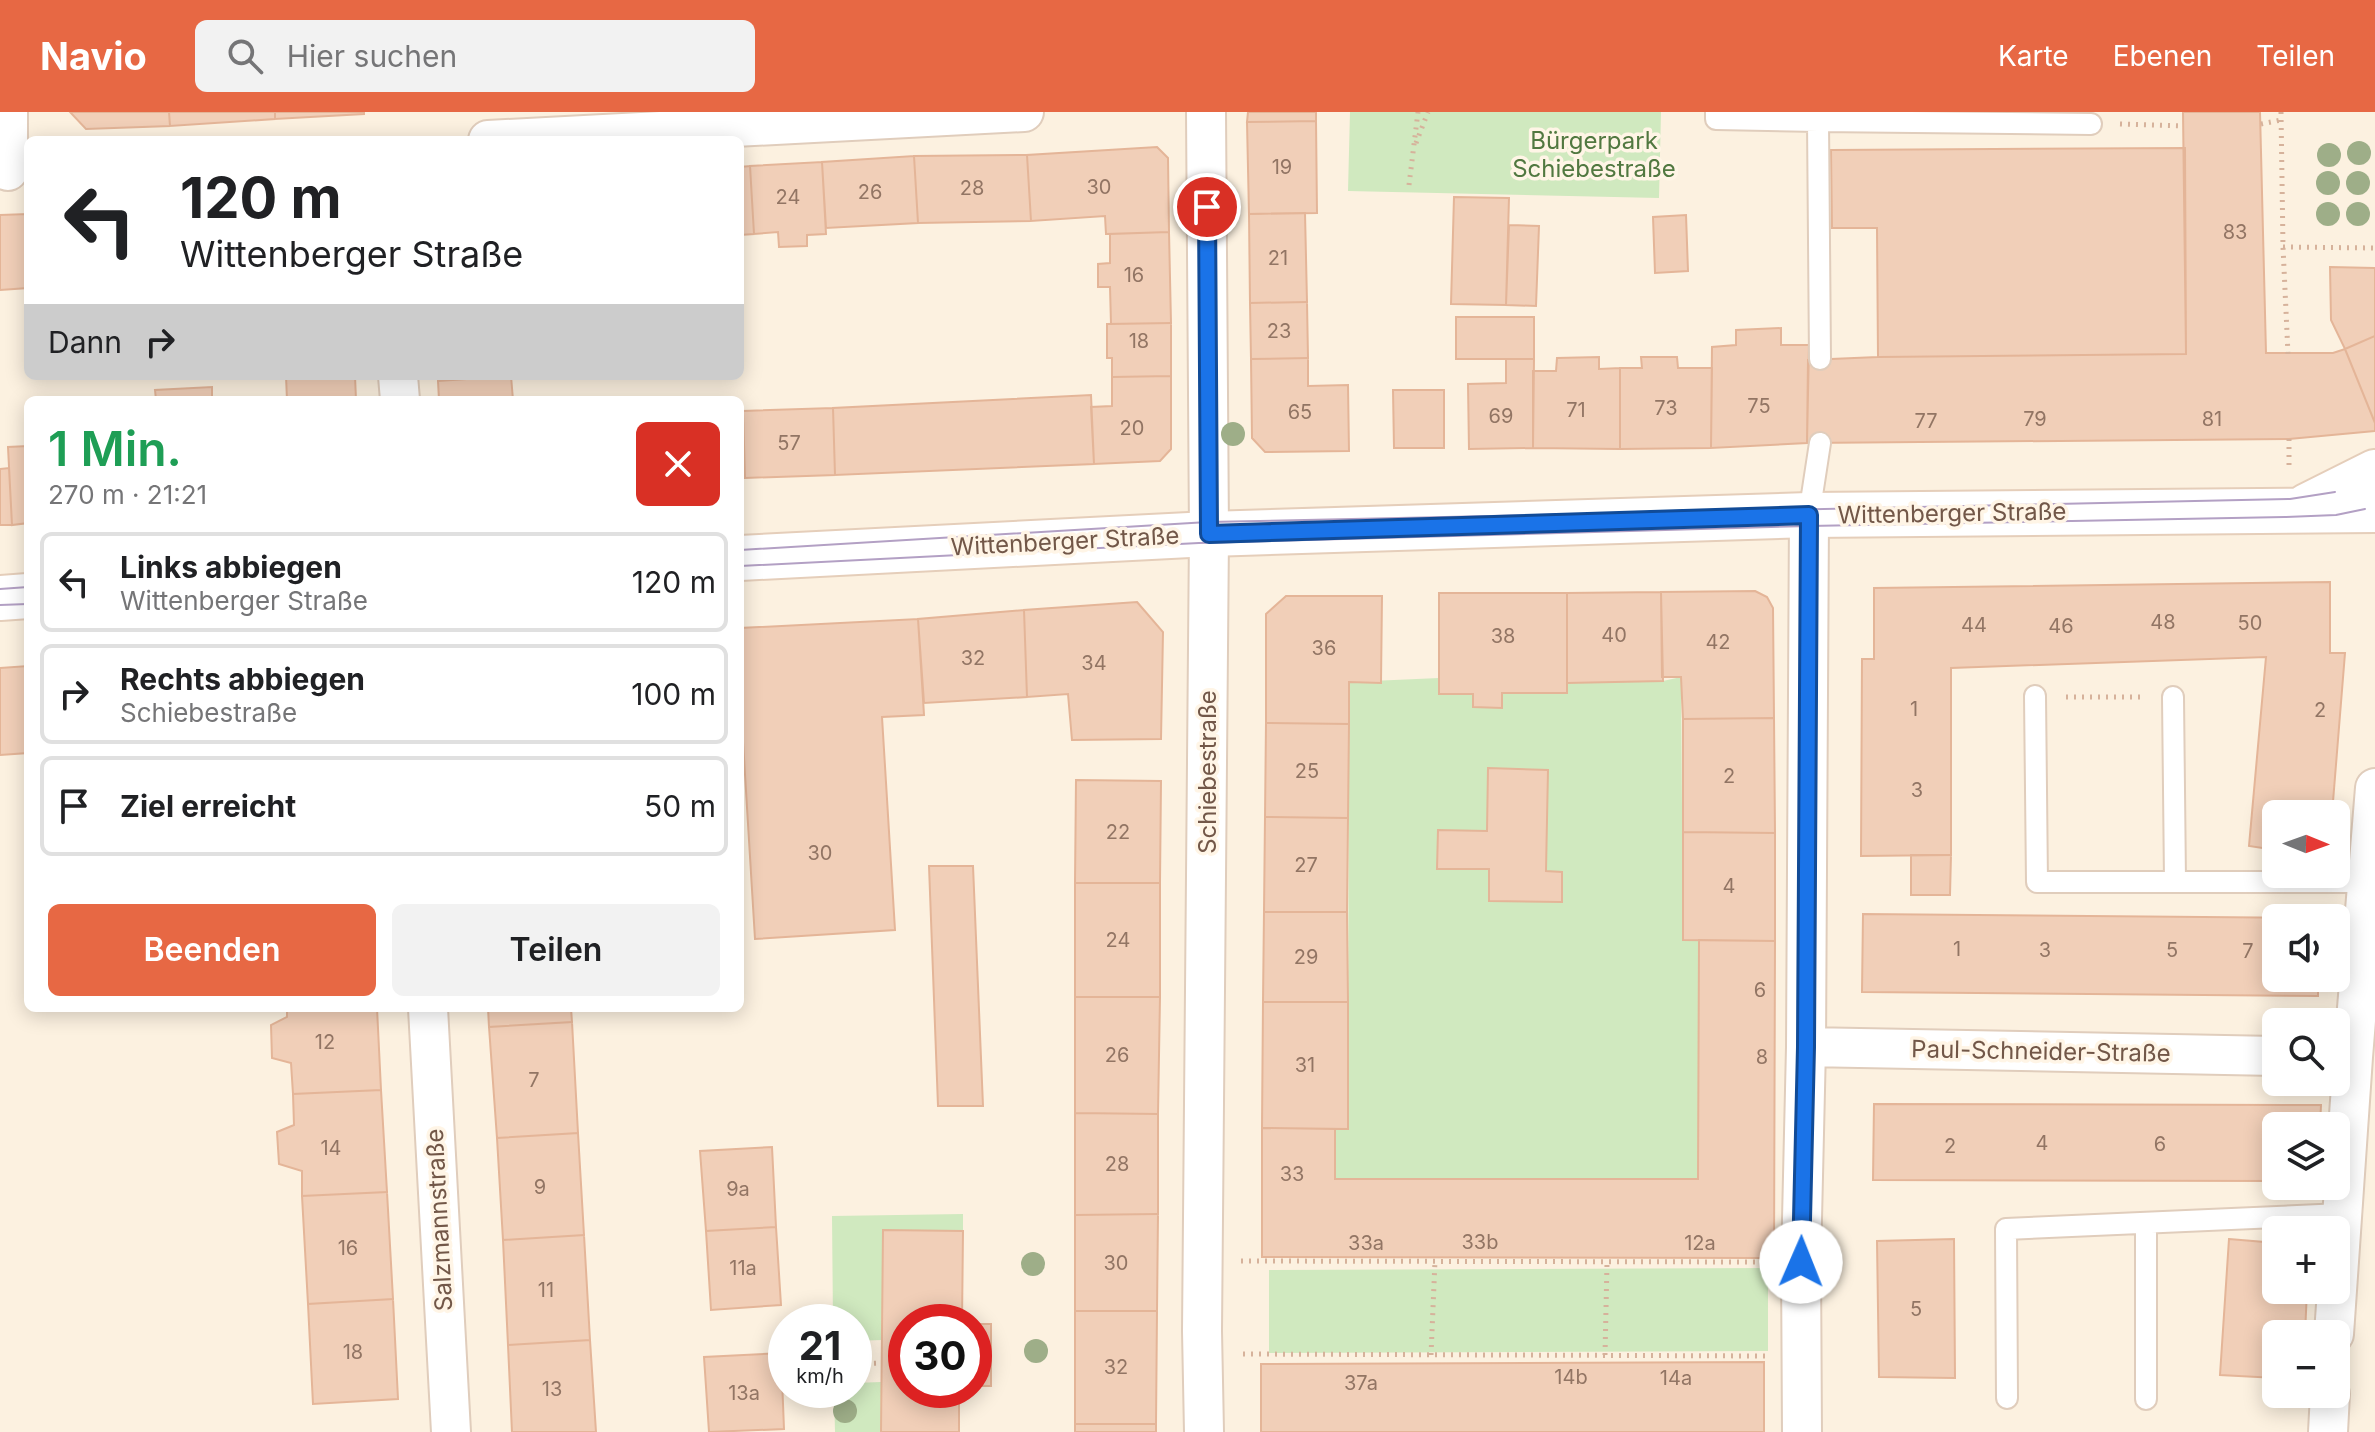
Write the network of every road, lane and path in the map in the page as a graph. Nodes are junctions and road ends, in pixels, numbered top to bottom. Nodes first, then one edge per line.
1 (8, 112) edge
2 (1024, 112) edge
3 (1206, 112) edge
4 (1418, 112) edge
5 (1428, 112) edge
6 (1716, 112) edge
7 (2281, 112) edge
8 (824, 117) edge
9 (2281, 120) junction
10 (1818, 121) junction
11 (2091, 124) joint
12 (2261, 124) dead end
13 (2183, 126) dead end
14 (546, 136) edge
15 (1413, 151) junction
16 (12, 171) edge
17 (1409, 185) dead end
18 (2283, 247) junction
19 (2375, 248) edge
20 (2288, 354) dead end
21 (1820, 359) dead end
22 (1820, 443) dead end
23 (2357, 498) edge
24 (1809, 515) junction
25 (1209, 534) junction
26 (744, 558) edge
27 (24, 596) edge
28 (0, 598) edge
29 (2035, 696) joint
30 (2173, 697) joint
31 (2375, 788) edge
32 (2175, 881) junction
33 (2367, 882) junction
34 (2350, 1011) edge
35 (428, 1012) edge
36 (1806, 1047) junction
37 (2262, 1056) edge
38 (2344, 1096) edge
39 (2342, 1214) junction
40 (2146, 1223) junction
41 (1204, 1260) junction
42 (1435, 1261) junction
43 (1801, 1262) junction
44 (1607, 1263) junction
45 (2335, 1320) edge
46 (1203, 1354) junction
47 (1431, 1355) junction
48 (1605, 1355) junction
49 (1802, 1356) junction
50 (872, 1363) edge
51 (882, 1363) dead end
52 (2007, 1398) dead end
53 (2146, 1399) dead end
54 (2329, 1408) edge
55 (451, 1432) edge
56 (1204, 1432) edge
57 (1802, 1432) edge
58 (2328, 1432) edge

1 - 16 street
2 - 8 street
3 - 25 street, Schiebestraße
4 - 15 path
5 - 15 path
6 - 10 lane
7 - 9 path
8 - 14 street
9 - 12 path
9 - 18 path
10 - 11 lane
10 - 21 lane
11 - 13 path
15 - 17 path
18 - 19 path
18 - 20 path
22 - 24 lane
23 - 24 main road, Wittenberger Straße
24 - 25 main road, Wittenberger Straße
24 - 36 street
25 - 26 main road, Wittenberger Straße
25 - 41 street, Schiebestraße
27 - 28 main road
29 - 30 path
29 - 32 lane
30 - 32 lane
31 - 33 street
32 - 33 lane
33 - 34 street
35 - 55 street, Salzmannstraße
36 - 37 street, Paul-Schneider-Straße
36 - 43 street
38 - 39 street
39 - 40 lane
39 - 45 street
40 - 52 lane
40 - 53 lane
41 - 42 path
41 - 46 street, Schiebestraße
42 - 44 path
42 - 47 path
43 - 44 path
43 - 49 street
44 - 48 path
46 - 47 path
46 - 56 street, Schiebestraße
47 - 48 path
48 - 49 path
49 - 57 street
50 - 51 path
54 - 58 street

